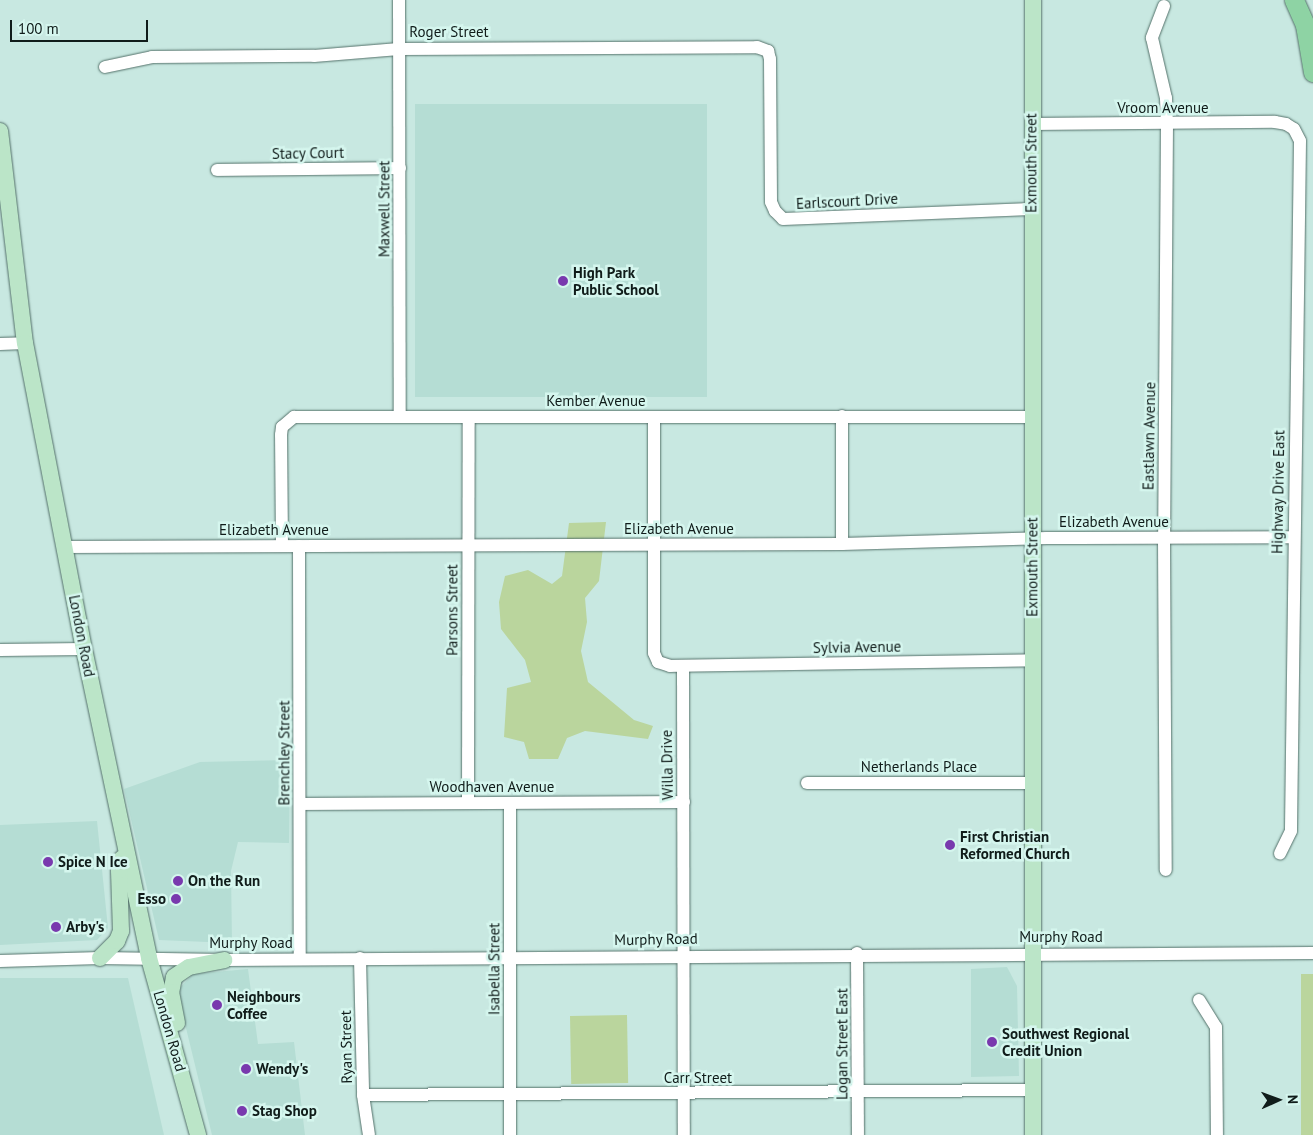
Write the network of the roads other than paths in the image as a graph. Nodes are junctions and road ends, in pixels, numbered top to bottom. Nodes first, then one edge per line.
1 (399, 0) edge
2 (1033, 0) edge
3 (1294, 0) edge
4 (1164, 6) dead end
5 (399, 49) junction
6 (105, 68) dead end
7 (1313, 72) edge
8 (770, 75) joint
9 (1031, 124) junction
10 (1167, 124) junction
11 (1294, 129) joint
12 (0, 131) edge
13 (400, 168) junction
14 (217, 170) dead end
15 (1031, 209) junction
16 (25, 343) junction
17 (0, 344) edge
18 (842, 416) junction
19 (400, 417) junction
20 (469, 417) junction
21 (654, 417) junction
22 (1033, 417) junction
23 (1294, 537) junction
24 (1164, 539) junction
25 (1031, 541) junction
26 (842, 544) junction
27 (468, 545) junction
28 (654, 545) junction
29 (282, 546) junction
30 (300, 546) junction
31 (64, 547) junction
32 (84, 649) junction
33 (0, 650) edge
34 (1032, 660) junction
35 (683, 666) junction
36 (1032, 782) junction
37 (807, 783) dead end
38 (684, 802) junction
39 (468, 803) junction
40 (510, 803) junction
41 (300, 804) junction
42 (125, 849) junction
43 (1280, 854) dead end
44 (1166, 870) dead end
45 (1313, 953) edge
46 (857, 954) junction
47 (1033, 954) junction
48 (685, 955) junction
49 (510, 957) junction
50 (100, 958) junction
51 (149, 958) junction
52 (360, 958) junction
53 (300, 959) junction
54 (224, 960) junction
55 (0, 961) edge
56 (1199, 1000) dead end
57 (182, 1072) junction
58 (1033, 1090) junction
59 (859, 1092) junction
60 (510, 1094) junction
61 (683, 1094) junction
62 (363, 1095) junction
63 (198, 1135) edge
64 (369, 1135) edge
65 (510, 1135) edge
66 (684, 1135) edge
67 (858, 1135) edge
68 (1033, 1135) edge
69 (1217, 1135) edge

1 - 5 street, Maxwell Street
2 - 9 main road, Exmouth Street
3 - 7 highway
4 - 10 street, Eastlawn Avenue
5 - 6 street, Roger Street
5 - 8 street, Roger Street
5 - 13 street, Maxwell Street
8 - 15 street, Earlscourt Drive
9 - 10 street, Vroom Avenue
9 - 15 main road, Exmouth Street
10 - 11 street, Vroom Avenue
10 - 24 street, Eastlawn Avenue
11 - 23 street, Highway Drive East
12 - 16 main road, London Road
13 - 14 street, Stacy Court
13 - 19 street, Maxwell Street
15 - 22 main road, Exmouth Street
16 - 17 street
16 - 31 main road, London Road
18 - 21 street, Kember Avenue
18 - 22 street, Kember Avenue
18 - 26 street
19 - 20 street, Kember Avenue
19 - 29 street, Kember Avenue
20 - 21 street, Kember Avenue
20 - 27 street, Parsons Street
21 - 28 street
22 - 25 main road, Exmouth Street
23 - 24 street, Elizabeth Avenue
23 - 43 street, Highway Drive East
24 - 25 street, Elizabeth Avenue
24 - 44 street, Eastlawn Avenue
25 - 26 street, Elizabeth Avenue
25 - 34 main road, Exmouth Street
26 - 28 street, Elizabeth Avenue
27 - 28 street, Elizabeth Avenue
27 - 30 street, Elizabeth Avenue
27 - 39 street, Parsons Street
28 - 35 street
29 - 30 street, Elizabeth Avenue
29 - 31 street, Elizabeth Avenue
30 - 41 street, Brenchley Street
31 - 32 main road, London Road
32 - 33 street
32 - 42 main road, London Road
34 - 35 street, Sylvia Avenue
34 - 36 main road, Exmouth Street
35 - 38 street, Willa Drive
36 - 37 street, Netherlands Place
36 - 47 main road, Exmouth Street
38 - 40 street, Woodhaven Avenue
38 - 48 street, Willa Drive
39 - 40 street, Woodhaven Avenue
39 - 41 street, Woodhaven Avenue
40 - 49 street, Isabella Street
41 - 53 street, Brenchley Street
42 - 50 main road
42 - 51 main road, London Road
45 - 47 street, Murphy Road
46 - 47 street, Murphy Road
46 - 48 street, Murphy Road
46 - 59 street, Logan Street East
47 - 58 main road, Exmouth Street
48 - 49 street, Murphy Road
48 - 61 street, Willa Drive
49 - 52 street, Murphy Road
49 - 60 street, Isabella Street
50 - 51 street, Murphy Road
50 - 55 street, Murphy Road
51 - 54 street, Murphy Road
51 - 57 main road, London Road
52 - 53 street, Murphy Road
52 - 62 street, Ryan Street
53 - 54 street, Murphy Road
54 - 57 main road
56 - 69 street
57 - 63 main road, London Road
58 - 59 street, Carr Street
58 - 68 main road, Exmouth Street
59 - 61 street, Carr Street
59 - 67 street, Logan Street East
60 - 61 street, Carr Street
60 - 62 street, Carr Street
60 - 65 street, Isabella Street
61 - 66 street, Willa Drive
62 - 64 street, Ryan Street

